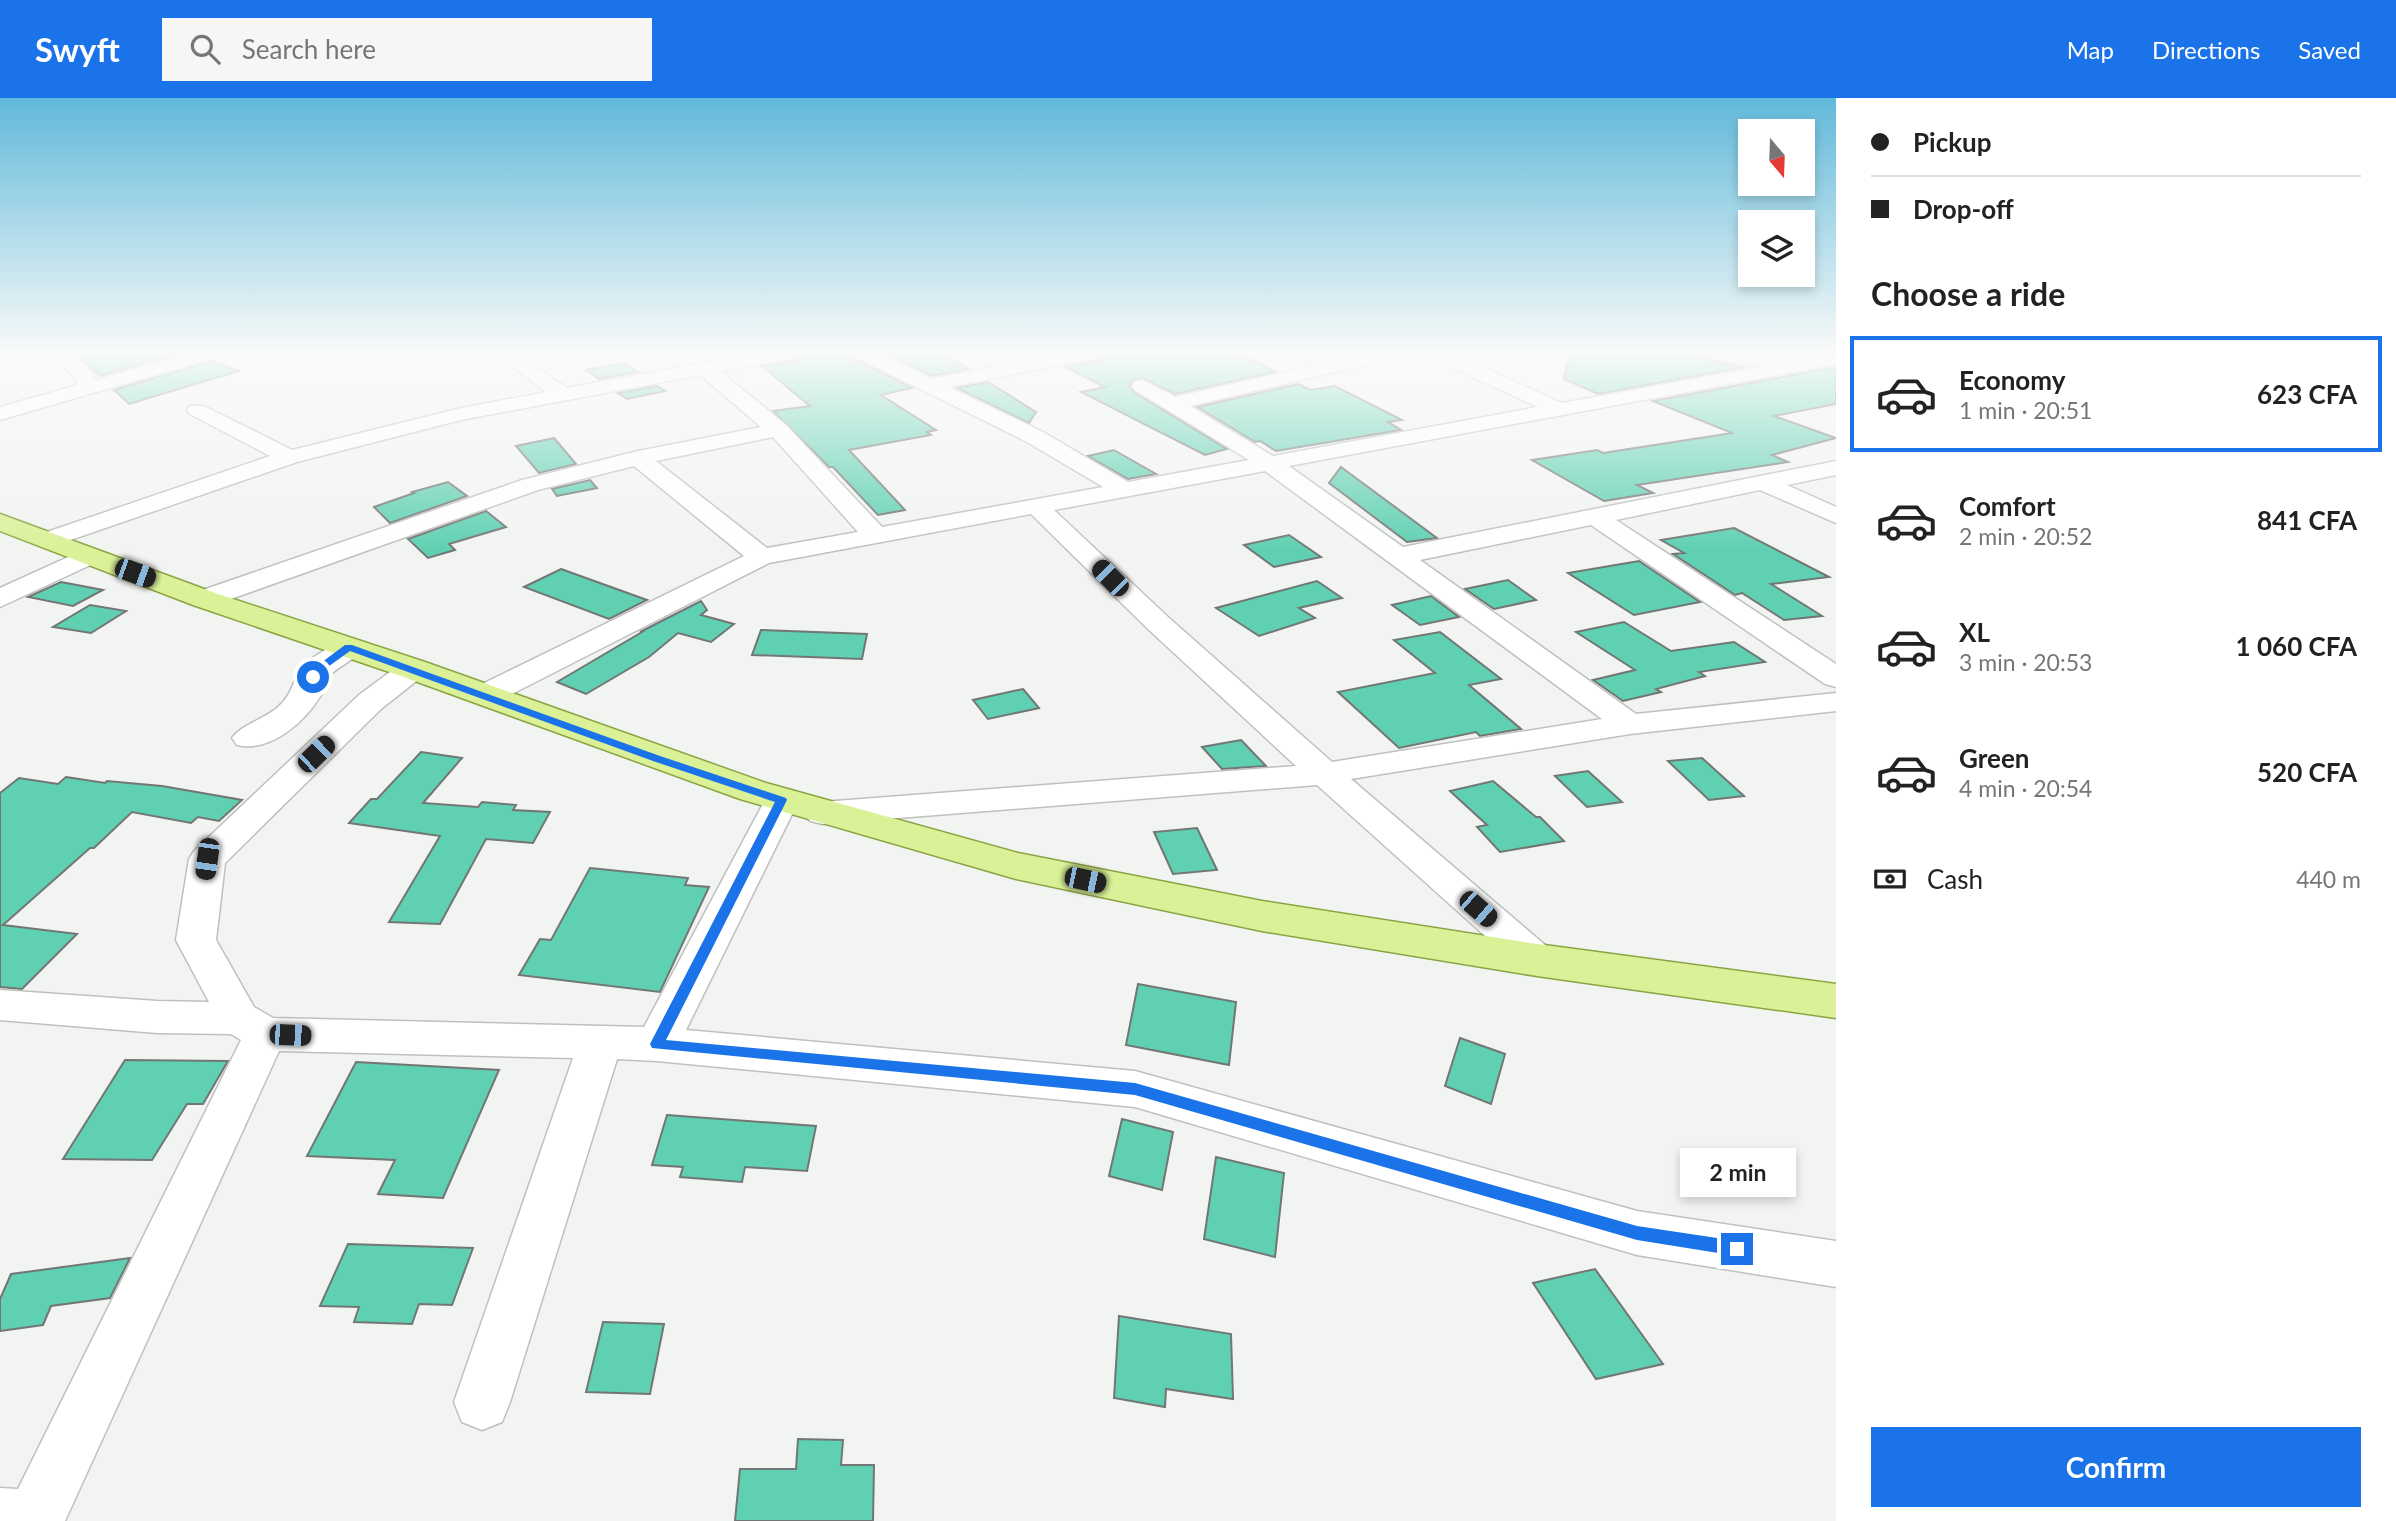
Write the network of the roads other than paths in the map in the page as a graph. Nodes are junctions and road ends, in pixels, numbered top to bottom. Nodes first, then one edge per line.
1 (215, 419) edge
2 (439, 419) edge
3 (765, 419) edge
4 (1000, 419) edge
5 (1199, 419) edge
6 (1502, 419) edge
7 (778, 430) junction
8 (289, 457) junction
9 (638, 458) junction
10 (1268, 462) junction
11 (1836, 468) edge
12 (1765, 484) junction
13 (1123, 489) junction
14 (1036, 506) junction
15 (1836, 516) edge
16 (1596, 517) junction
17 (0, 522) edge
18 (876, 536) junction
19 (47, 540) junction
20 (88, 556) junction
21 (1399, 556) junction
22 (762, 557) junction
23 (0, 599) edge
24 (204, 599) junction
25 (349, 648) junction
26 (413, 669) junction
27 (1836, 678) edge
28 (485, 695) junction
29 (1836, 702) edge
30 (1630, 724) junction
31 (248, 738) dead end
32 (1322, 774) junction
33 (782, 800) junction
34 (822, 813) junction
35 (1537, 960) junction
36 (1836, 1001) edge
37 (0, 1005) edge
38 (252, 1026) junction
39 (601, 1041) junction
40 (657, 1044) junction
41 (1836, 1264) edge
42 (482, 1402) dead end
43 (23, 1520) edge

1 - 8 street
2 - 8 street
3 - 7 street
4 - 13 street
5 - 10 street
6 - 10 street
7 - 9 street
7 - 18 street
8 - 19 street
9 - 22 street
9 - 24 street
10 - 13 street
10 - 21 street
11 - 12 street
12 - 15 street
12 - 16 street
13 - 14 street
14 - 18 street
14 - 32 street
16 - 21 street
16 - 27 street
17 - 19 main road
18 - 22 street
19 - 20 main road
20 - 23 street
20 - 24 main road
21 - 30 street
22 - 28 street
24 - 25 main road
25 - 26 main road
25 - 31 street
26 - 28 main road
26 - 38 street
28 - 33 main road
29 - 30 street
30 - 32 street
32 - 34 street
32 - 35 street
33 - 34 main road
33 - 40 street
34 - 35 main road
35 - 36 main road
37 - 38 street
38 - 39 street
38 - 43 street
39 - 40 street
39 - 42 street
40 - 41 street

